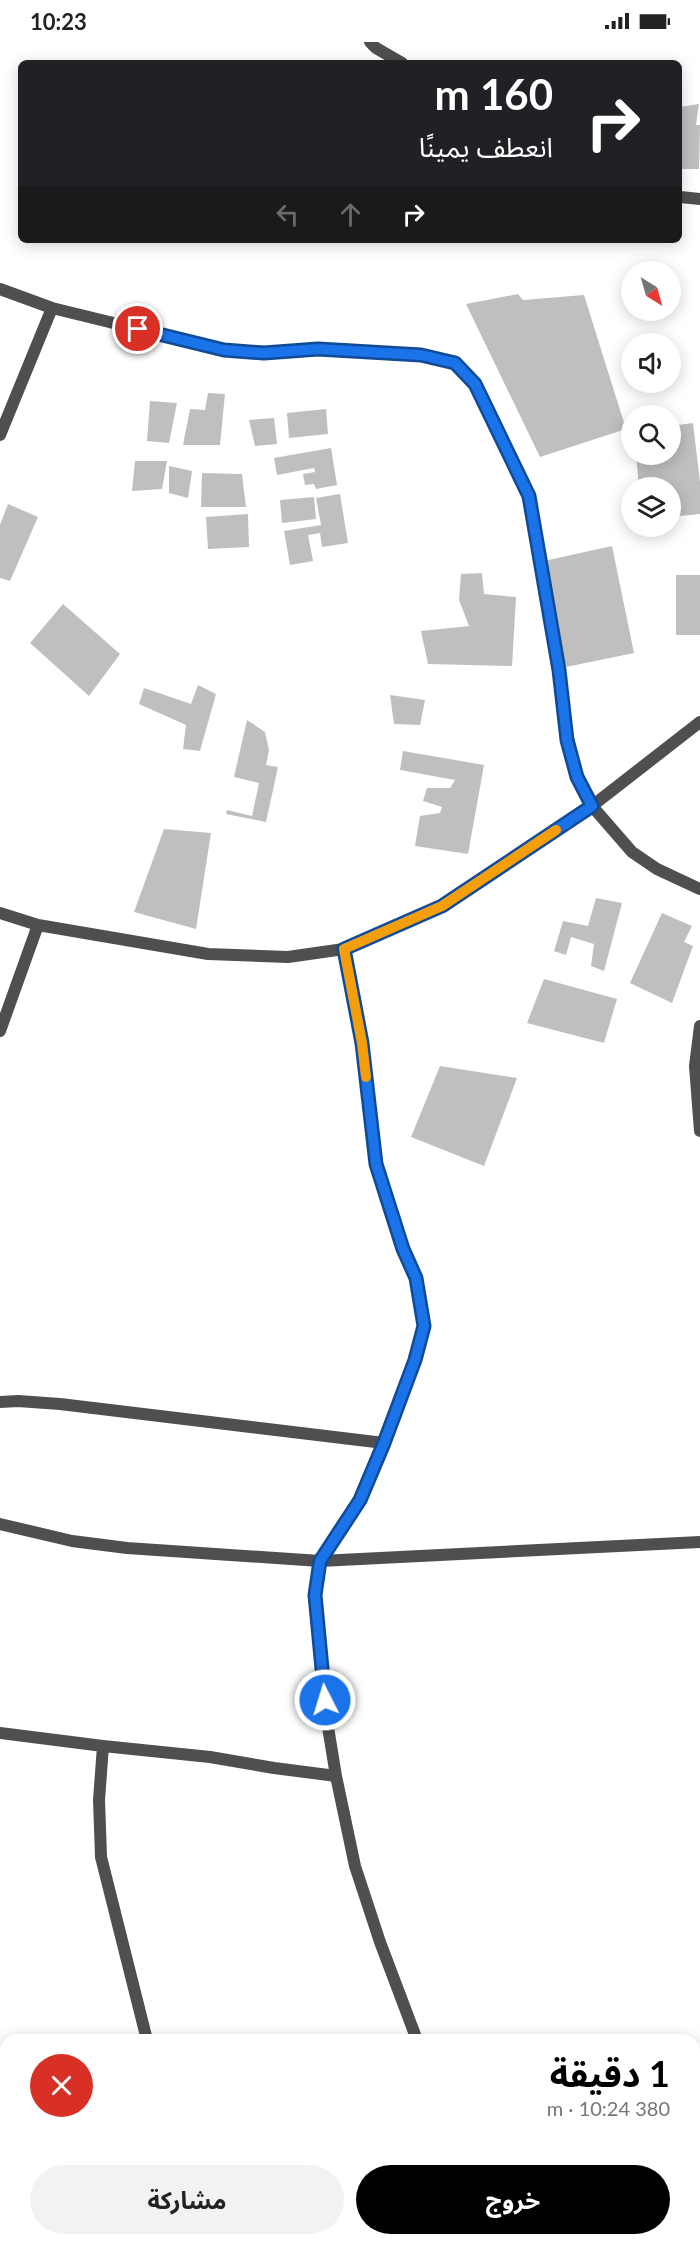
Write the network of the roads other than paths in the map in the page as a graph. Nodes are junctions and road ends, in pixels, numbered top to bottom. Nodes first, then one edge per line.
1 (370, 42) edge
2 (397, 60) edge
3 (682, 197) edge
4 (700, 198) edge
5 (0, 289) edge
6 (52, 308) junction
7 (0, 435) edge
8 (700, 722) edge
9 (592, 806) junction
10 (700, 889) edge
11 (0, 913) edge
12 (38, 926) junction
13 (344, 949) junction
14 (700, 1026) edge
15 (0, 1031) edge
16 (700, 1131) edge
17 (0, 1401) edge
18 (384, 1443) junction
19 (0, 1524) edge
20 (700, 1542) edge
21 (320, 1561) junction
22 (0, 1733) edge
23 (103, 1746) junction
24 (336, 1776) junction
25 (145, 2034) edge
26 (415, 2034) edge

1 - 2 street
3 - 4 street
5 - 6 street
6 - 7 street
6 - 9 street
8 - 9 street
9 - 10 street
9 - 13 street
11 - 12 street
12 - 13 street
12 - 15 street
13 - 18 street
14 - 16 street
17 - 18 street
18 - 21 street
19 - 21 street
20 - 21 street
21 - 24 street
22 - 23 street
23 - 24 street
23 - 25 street
24 - 26 street

